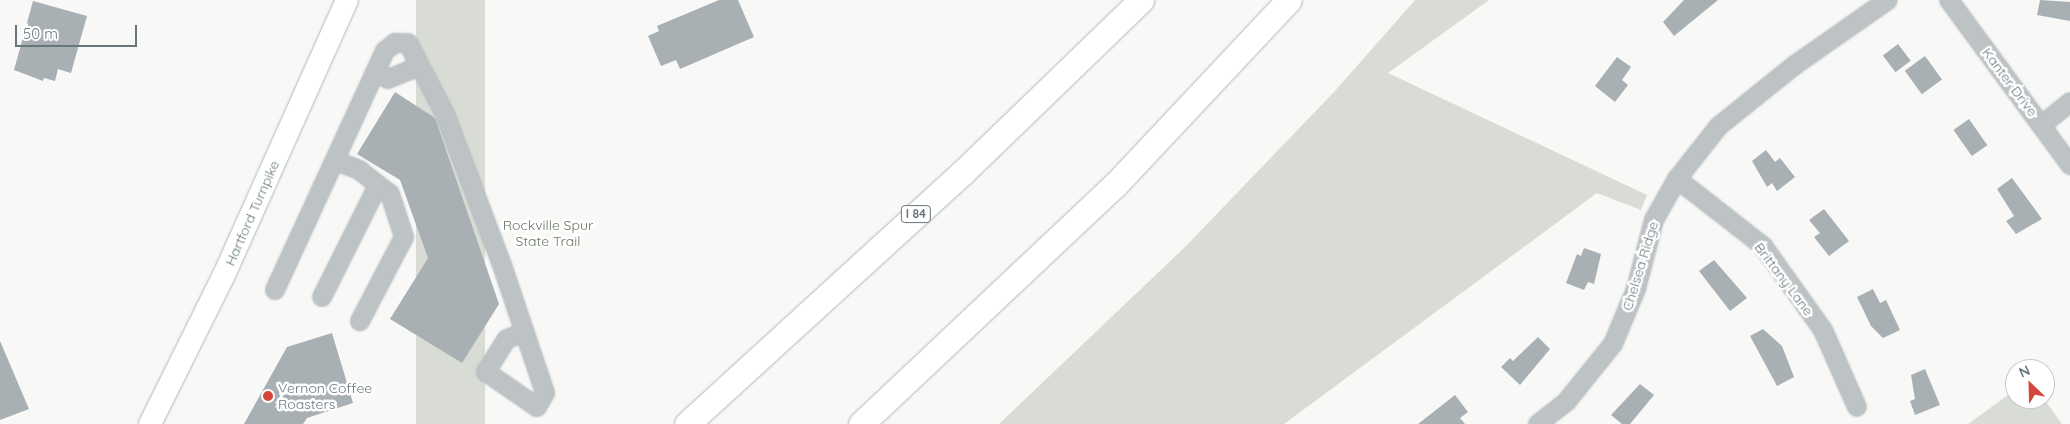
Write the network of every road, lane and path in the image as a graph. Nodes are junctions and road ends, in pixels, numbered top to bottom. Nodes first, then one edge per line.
1 (347, 0) edge
2 (1141, 0) edge
3 (1289, 0) edge
4 (1888, 0) edge
5 (1949, 0) edge
6 (418, 62) junction
7 (376, 71) junction
8 (2070, 102) edge
9 (2042, 124) junction
10 (336, 160) junction
11 (2070, 165) edge
12 (1677, 178) junction
13 (378, 185) junction
14 (275, 290) dead end
15 (322, 297) dead end
16 (360, 321) dead end
17 (524, 332) dead end
18 (1857, 407) dead end
19 (150, 424) edge
20 (687, 424) edge
21 (861, 424) edge
22 (1538, 424) edge

1 - 19 main road, Hartford Turnpike
2 - 20 highway, I 84
3 - 21 highway
4 - 12 street, Chelsea Ridge
5 - 9 street, Kanter Drive
6 - 7 street
6 - 7 street
6 - 17 street
7 - 10 street
8 - 9 street
9 - 11 street, Kanter Drive
10 - 13 street
10 - 14 street
12 - 18 street, Brittany Lane
12 - 22 street, Chelsea Ridge
13 - 15 street
13 - 16 street

